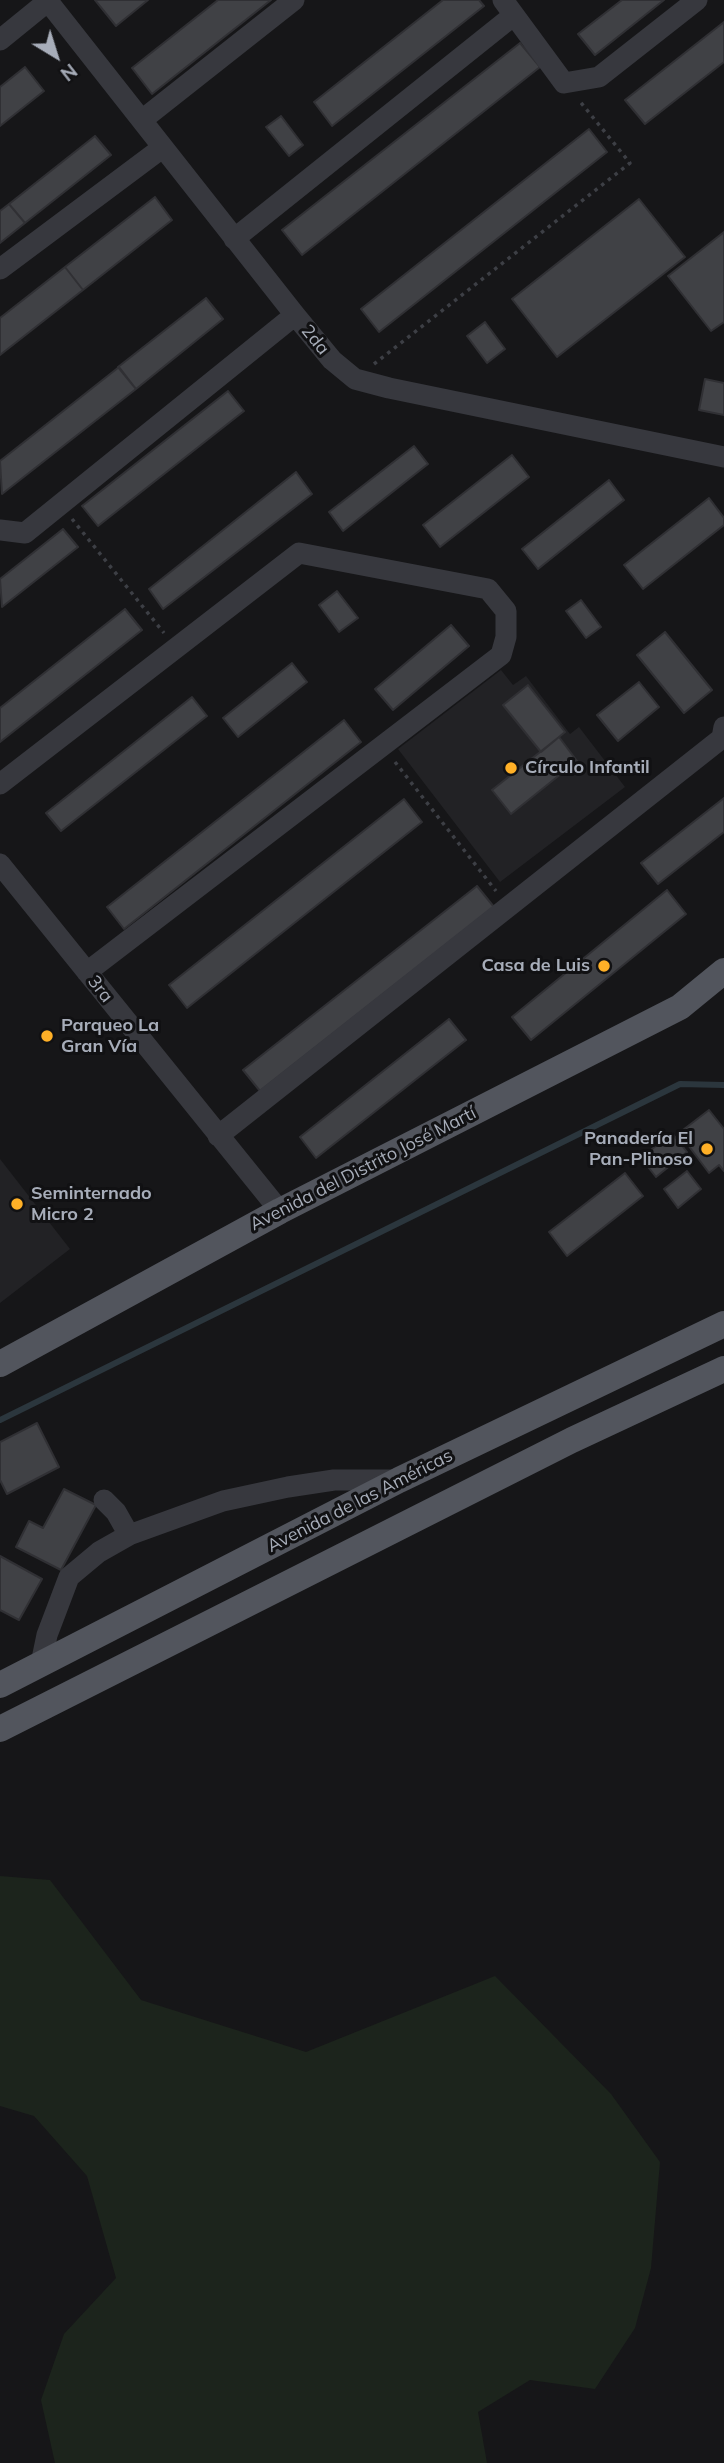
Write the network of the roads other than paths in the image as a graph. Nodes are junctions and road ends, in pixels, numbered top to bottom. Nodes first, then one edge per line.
1 (294, 0) edge
2 (697, 0) edge
3 (48, 1) edge
4 (508, 8) edge
5 (0, 40) edge
6 (142, 120) junction
7 (162, 148) junction
8 (234, 239) junction
9 (0, 269) edge
10 (295, 315) junction
11 (724, 457) edge
12 (0, 530) edge
13 (724, 727) edge
14 (0, 784) edge
15 (0, 864) edge
16 (724, 971) edge
17 (87, 972) junction
18 (218, 1136) junction
19 (280, 1212) junction
20 (724, 1324) edge
21 (0, 1364) edge
22 (724, 1368) edge
23 (399, 1480) junction
24 (104, 1500) dead end
25 (129, 1535) junction
26 (41, 1664) junction
27 (0, 1685) edge
28 (0, 1729) edge

1 - 6 street
2 - 4 street
3 - 5 street
3 - 6 street, 2da
4 - 8 street
6 - 7 street, 2da
7 - 8 street, 2da
7 - 9 street
8 - 10 street, 2da
10 - 11 street, 2da
10 - 12 street
13 - 18 street
14 - 17 street
15 - 17 street, 3ra
16 - 19 main road, Avenida del Distrito José Martí
17 - 18 street, 3ra
18 - 19 street, 3ra
19 - 21 main road, Avenida del Distrito José Martí
20 - 23 main road, Avenida de las Américas
22 - 28 main road
23 - 25 street
23 - 26 main road, Avenida de las Américas
24 - 25 street
25 - 26 street
26 - 27 main road, Avenida de las Américas

